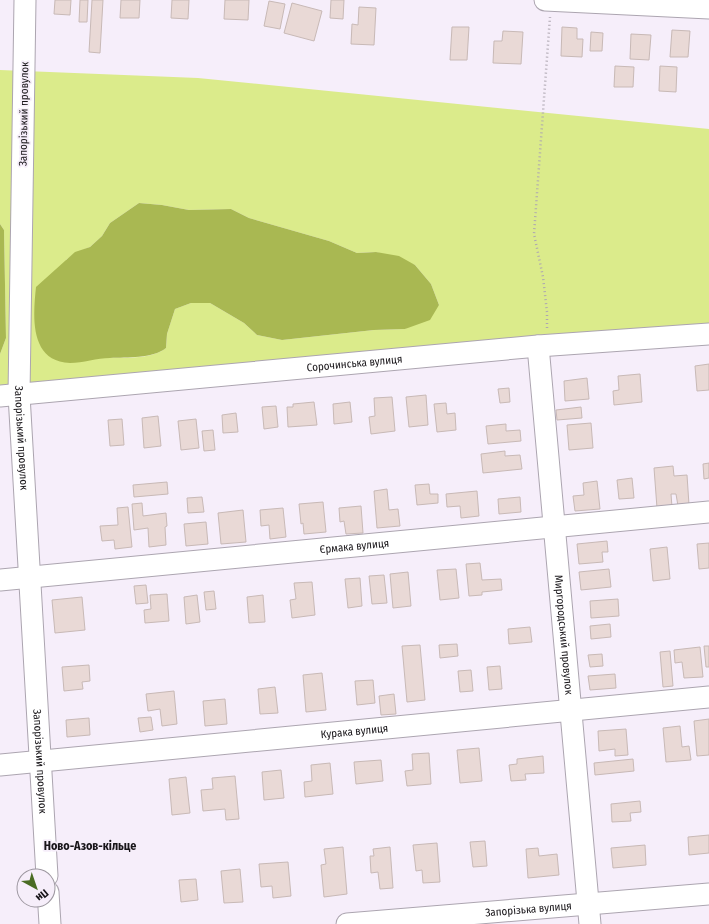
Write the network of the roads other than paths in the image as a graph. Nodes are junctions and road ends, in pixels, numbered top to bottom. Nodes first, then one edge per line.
1 (25, 0) edge
2 (549, 0) edge
3 (709, 8) edge
4 (709, 334) edge
5 (542, 346) junction
6 (9, 396) edge
7 (709, 512) edge
8 (554, 527) junction
9 (30, 577) junction
10 (0, 580) edge
11 (709, 698) edge
12 (571, 711) junction
13 (40, 762) junction
14 (0, 765) edge
15 (47, 868) edge
16 (709, 894) edge
17 (49, 908) edge
18 (589, 914) edge
19 (50, 924) edge
20 (347, 924) edge

1 - 6 street, Запорізький провулок
2 - 3 street
4 - 5 street, Сорочинська вулиця
5 - 6 street, Сорочинська вулиця
5 - 8 street, Миргородський провулок
6 - 9 street, Запорізький провулок
7 - 8 street, Єрмака вулиця
8 - 9 street, Єрмака вулиця
8 - 12 street, Миргородський провулок
9 - 10 street, Єрмака вулиця
9 - 13 street, Запорізький провулок
11 - 12 street, Курака вулиця
12 - 13 street, Курака вулиця
12 - 18 street, Миргородський провулок
13 - 14 street, Курака вулиця
13 - 15 street, Запорізький провулок
16 - 18 street, Запорізька вулиця
17 - 19 street
18 - 20 street, Запорізька вулиця

